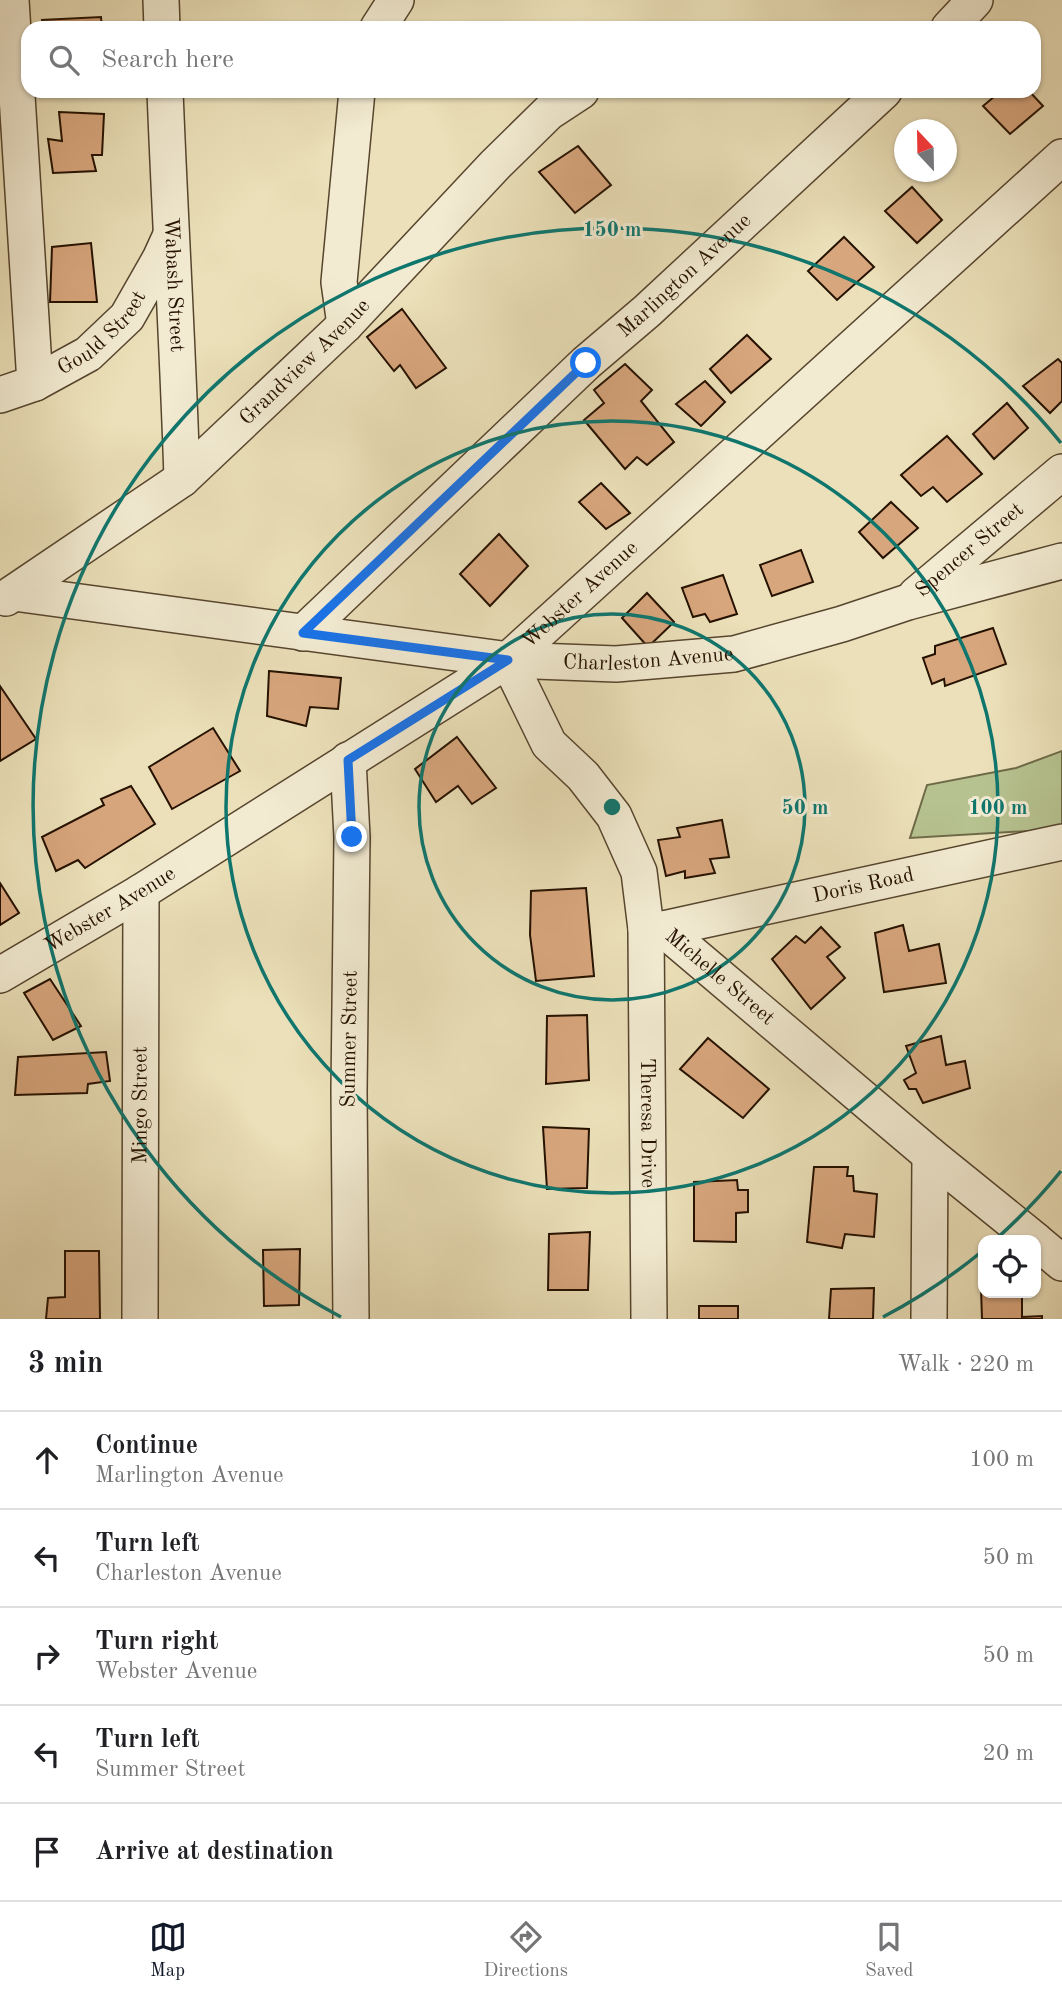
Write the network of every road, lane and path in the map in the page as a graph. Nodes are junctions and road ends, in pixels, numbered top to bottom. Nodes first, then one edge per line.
1 (11, 0) edge
2 (161, 0) edge
3 (396, 0) edge
4 (975, 0) edge
5 (162, 21) edge
6 (382, 21) edge
7 (956, 21) edge
8 (165, 98) edge
9 (356, 98) edge
10 (570, 98) edge
11 (876, 98) edge
12 (1062, 157) edge
13 (171, 235) junction
14 (345, 325) junction
15 (35, 383) junction
16 (0, 395) edge
17 (1062, 472) edge
18 (182, 479) junction
19 (1062, 561) edge
20 (7, 597) edge
21 (908, 602) junction
22 (303, 633) junction
23 (508, 660) junction
24 (348, 760) junction
25 (1062, 842) edge
26 (141, 892) junction
27 (655, 929) junction
28 (0, 975) edge
29 (930, 1155) junction
30 (1028, 1235) edge
31 (1041, 1246) edge
32 (1062, 1263) edge
33 (140, 1319) edge
34 (351, 1319) edge
35 (649, 1319) edge
36 (929, 1319) edge

1 - 15 street
2 - 5 street
3 - 6 street
4 - 7 street
8 - 13 street, Wabash Street
9 - 14 street
10 - 14 street, Grandview Avenue
11 - 22 street, Marlington Avenue
12 - 23 street, Webster Avenue
13 - 15 street, Gould Street
13 - 18 street, Wabash Street
14 - 18 street, Grandview Avenue
15 - 16 street, Gould Street
17 - 21 street, Spencer Street
18 - 20 street, Grandview Avenue
19 - 21 street, Charleston Avenue
20 - 22 street, Charleston Avenue
21 - 23 street, Charleston Avenue
22 - 23 street, Charleston Avenue
23 - 24 street, Webster Avenue
23 - 27 street, Michelle Street
24 - 26 street, Webster Avenue
24 - 34 street, Summer Street
25 - 27 street, Doris Road
26 - 28 street, Webster Avenue
26 - 33 street, Mingo Street
27 - 29 street, Michelle Street
27 - 35 street, Theresa Drive
29 - 30 street, Michelle Street
29 - 36 street
31 - 32 street, Michelle Street

